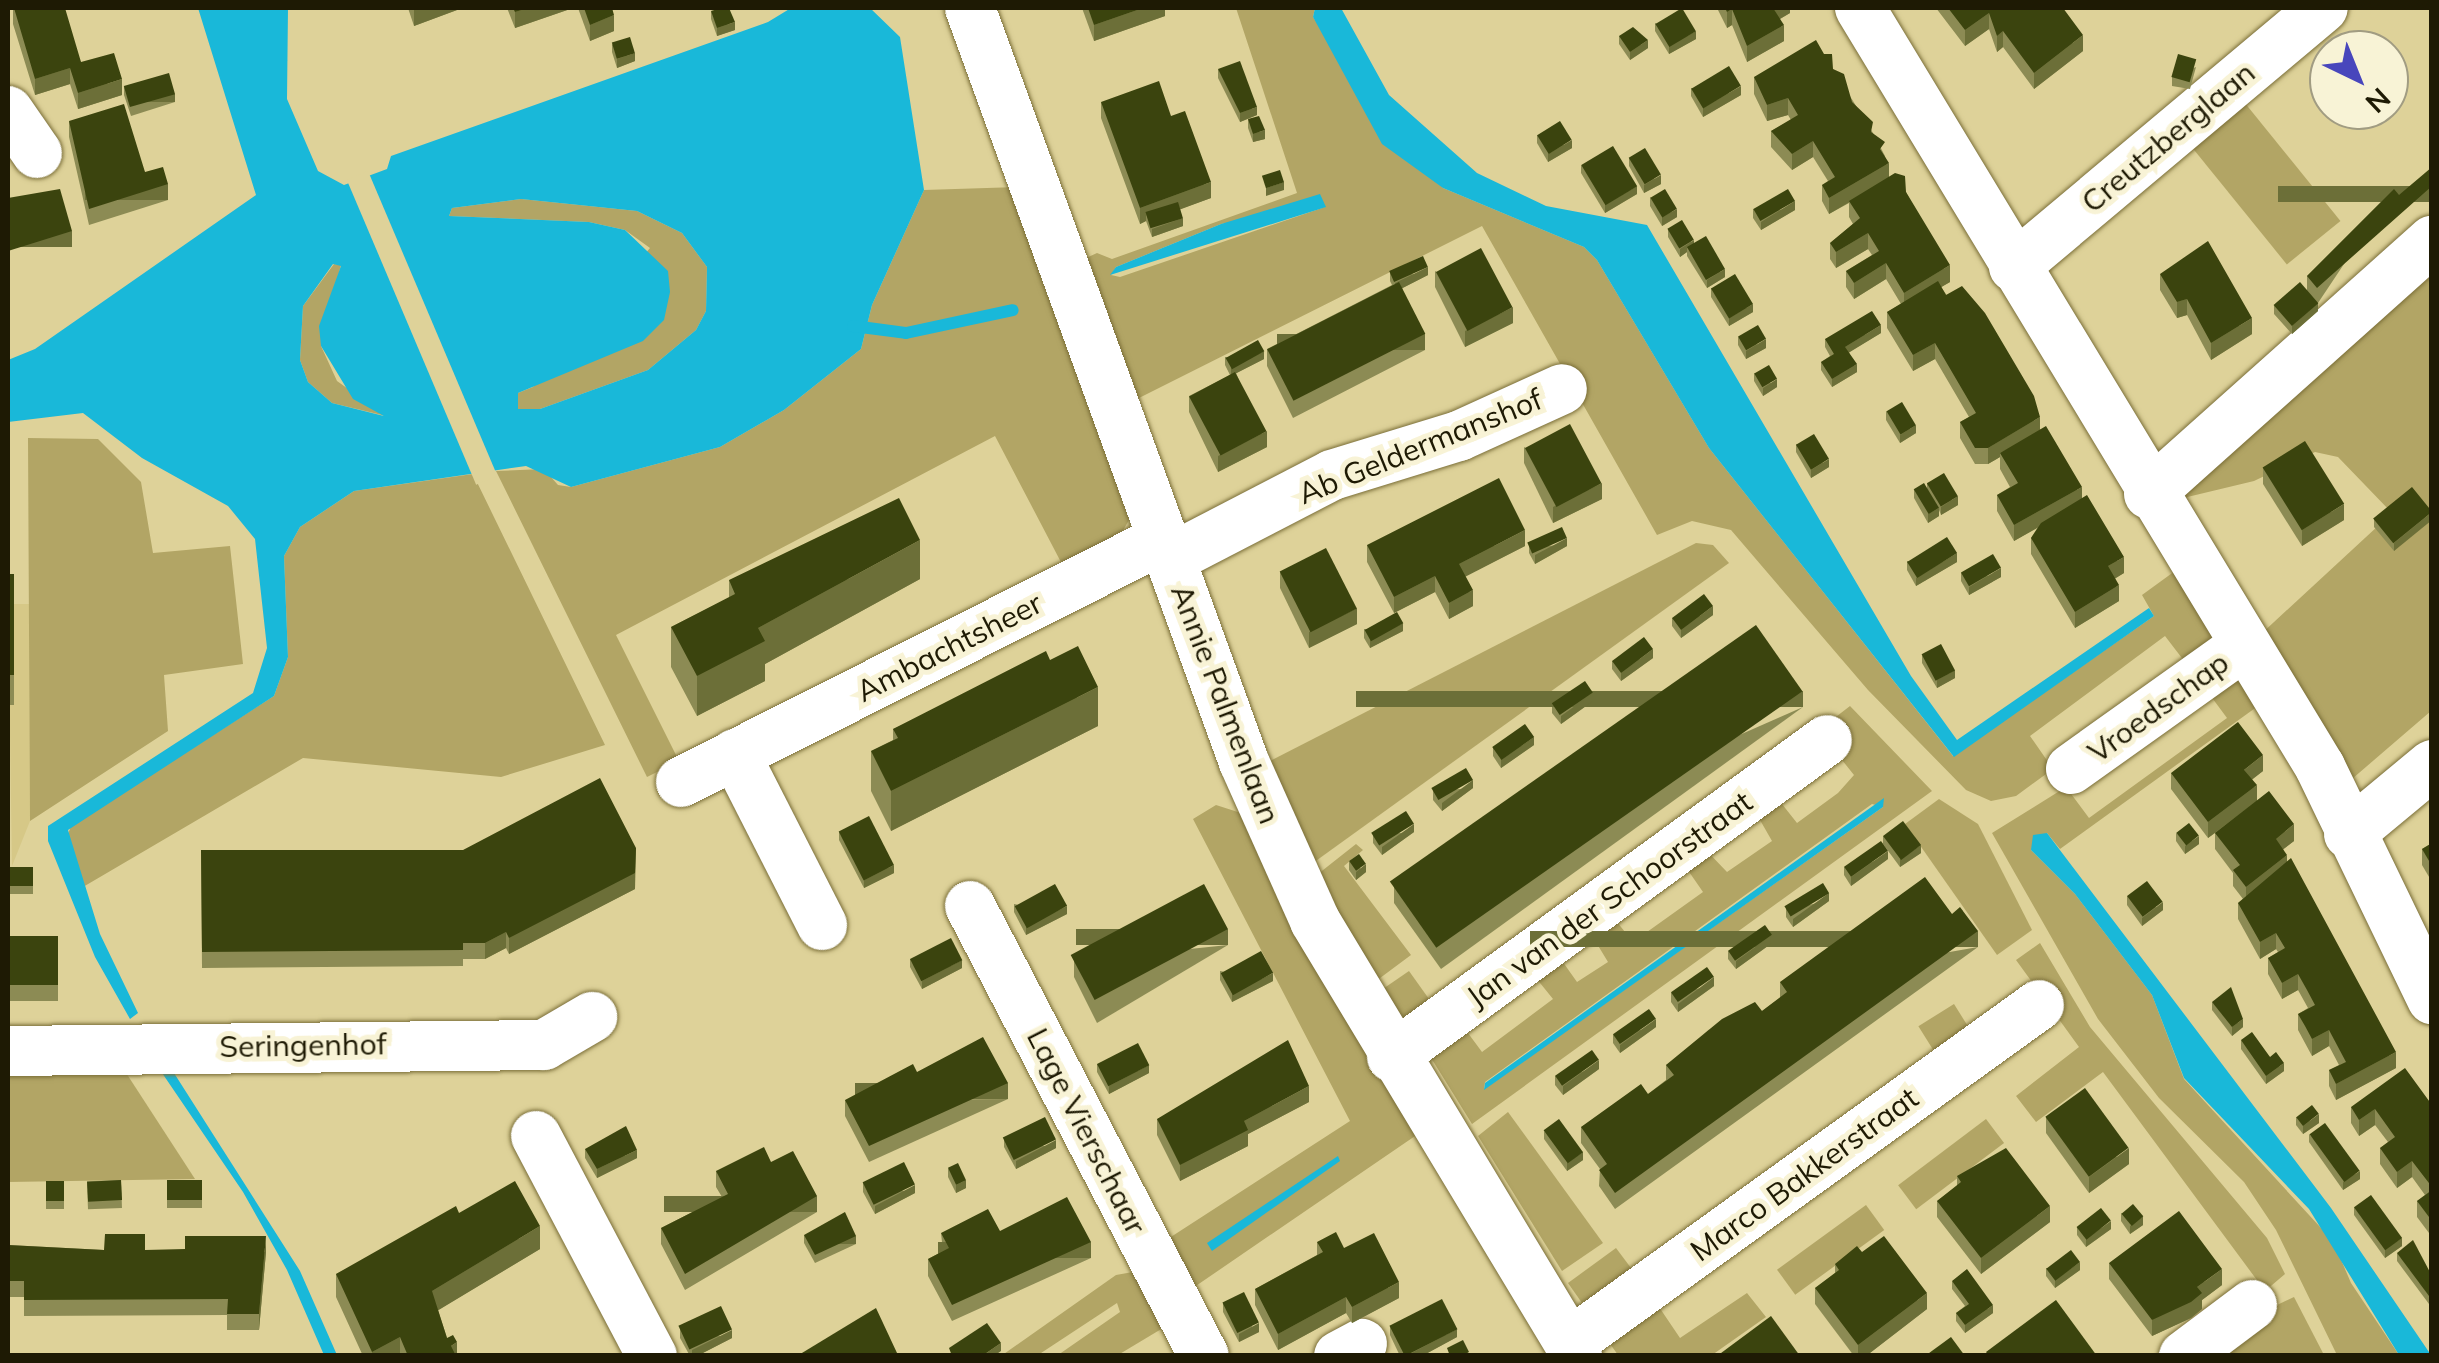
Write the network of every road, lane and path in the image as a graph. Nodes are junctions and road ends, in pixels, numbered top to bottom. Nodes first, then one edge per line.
1 (970, 8) edge
2 (1860, 8) edge
3 (2323, 8) edge
4 (8, 112) edge
5 (37, 153) dead end
6 (2432, 241) edge
7 (2014, 267) junction
8 (1562, 389) dead end
9 (2149, 494) junction
10 (1167, 549) junction
11 (2245, 645) junction
12 (1827, 740) dead end
13 (734, 754) junction
14 (2432, 764) edge
15 (2071, 769) dead end
16 (681, 782) dead end
17 (2349, 834) junction
18 (970, 906) dead end
19 (822, 925) dead end
20 (2432, 999) edge
21 (2039, 1004) dead end
22 (592, 1017) dead end
23 (8, 1051) edge
24 (1392, 1057) junction
25 (536, 1136) dead end
26 (2252, 1305) dead end
27 (1573, 1349) edge
28 (652, 1356) edge
29 (1204, 1356) edge
30 (2184, 1356) edge

1 - 10 street, Annie Palmenlaan
2 - 7 street
3 - 7 street, Creutzberglaan
4 - 5 street
6 - 9 street
7 - 9 street
8 - 10 street, Ab Geldermanshof
9 - 11 street
10 - 13 street, Ambachtsheer
10 - 24 street, Annie Palmenlaan
11 - 15 street, Vroedschap
11 - 17 street
12 - 24 street, Jan van der Schoorstraat
13 - 16 street, Ambachtsheer
13 - 19 street
14 - 17 street
17 - 20 street
18 - 29 street, Lage Vierschaar
21 - 27 street, Marco Bakkerstraat
22 - 23 street, Seringenhof
24 - 27 street, Annie Palmenlaan
25 - 28 street
26 - 30 street

